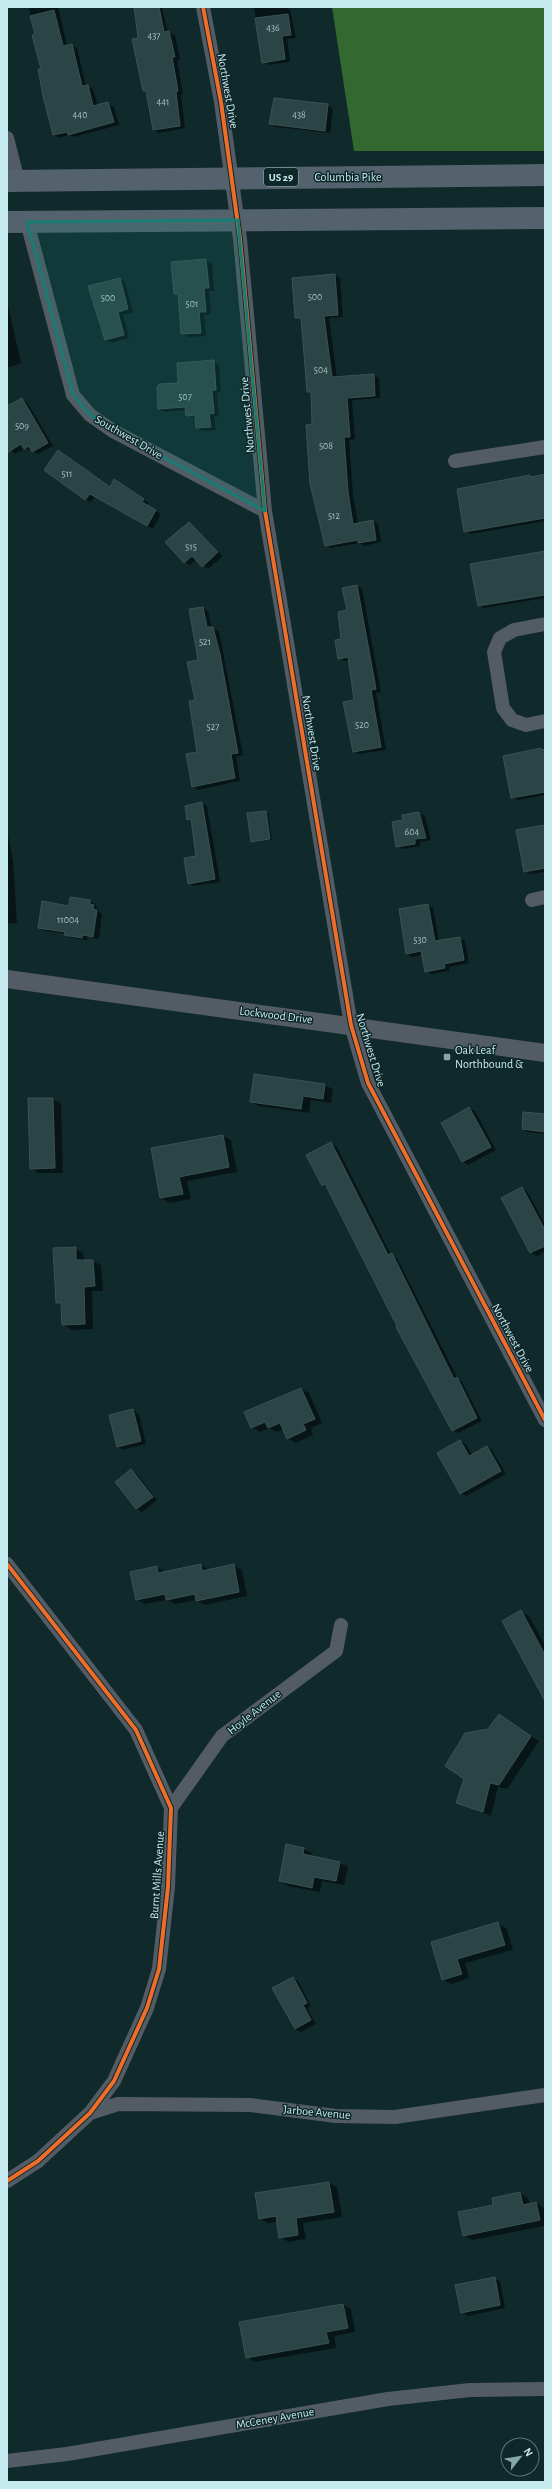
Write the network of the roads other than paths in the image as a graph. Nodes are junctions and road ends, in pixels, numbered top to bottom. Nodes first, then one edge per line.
1 (203, 7) edge
2 (7, 138) edge
3 (545, 175) edge
4 (232, 178) junction
5 (12, 181) edge
6 (545, 218) edge
7 (238, 220) junction
8 (17, 222) edge
9 (545, 447) edge
10 (456, 461) dead end
11 (265, 511) junction
12 (545, 624) edge
13 (545, 721) edge
14 (7, 978) edge
15 (351, 1025) junction
16 (545, 1053) edge
17 (545, 1420) edge
18 (7, 1564) edge
19 (341, 1625) dead end
20 (171, 1808) junction
21 (545, 2095) edge
22 (90, 2113) junction
23 (7, 2181) edge
24 (545, 2389) edge
25 (7, 2461) edge

1 - 4 street, Northwest Drive
2 - 5 street
3 - 4 highway, Columbia Pike / US 29
4 - 5 highway, Columbia Pike / US 29
4 - 7 street, Northwest Drive
6 - 7 highway
7 - 8 highway
7 - 11 street, Northwest Drive
8 - 11 street, Southwest Drive
9 - 10 street
11 - 15 street, Northwest Drive
12 - 13 street
14 - 15 street, Lockwood Drive
15 - 16 street, Lockwood Drive
15 - 17 street, Northwest Drive
18 - 20 street, Burnt Mills Avenue
19 - 20 street, Hoyle Avenue
20 - 22 street, Burnt Mills Avenue
21 - 22 street, Jarboe Avenue
22 - 23 street, Burnt Mills Avenue
24 - 25 street, McCeney Avenue

